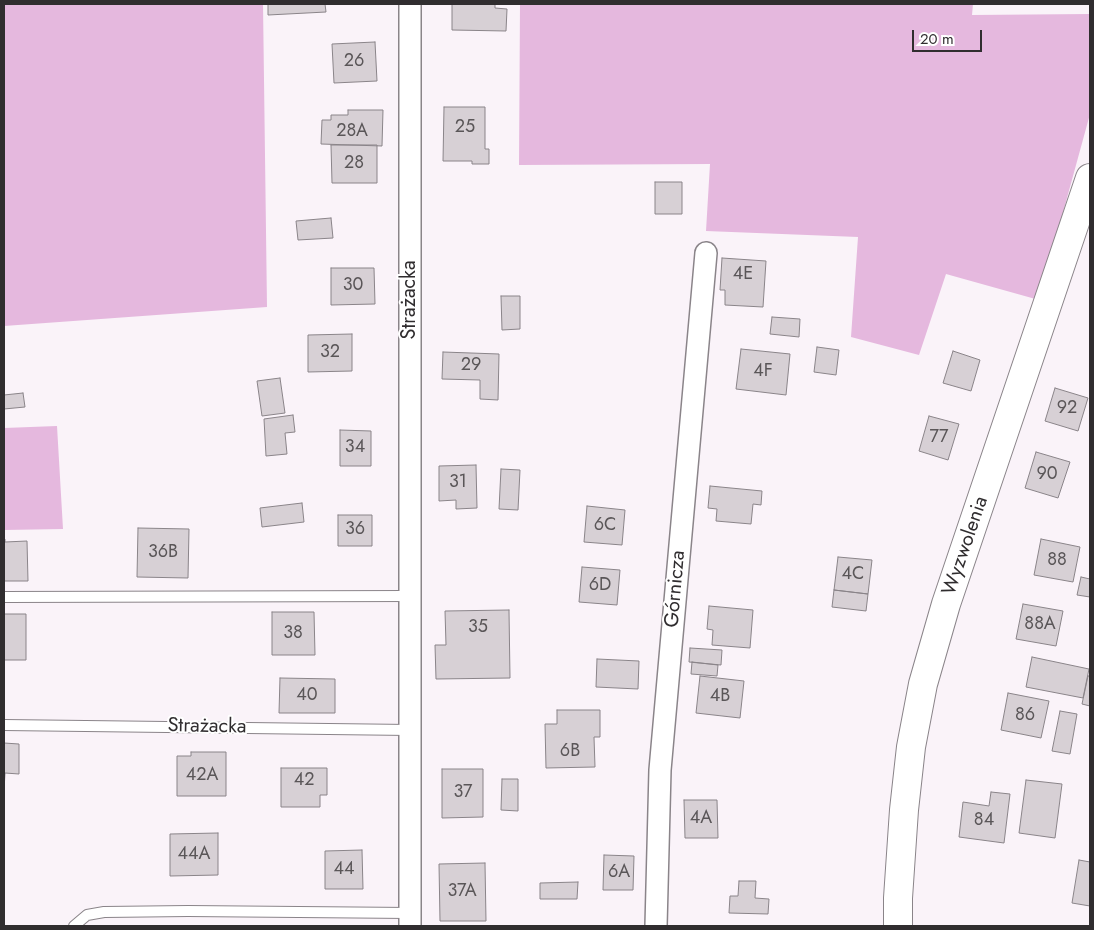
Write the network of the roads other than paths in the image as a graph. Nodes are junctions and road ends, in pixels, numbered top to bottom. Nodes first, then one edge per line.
1 (410, 4) edge
2 (1090, 178) edge
3 (706, 253) dead end
4 (410, 596) junction
5 (4, 597) edge
6 (4, 725) edge
7 (410, 730) junction
8 (410, 919) edge
9 (74, 926) edge
10 (656, 926) edge
11 (898, 926) edge

1 - 4 street, Strażacka
2 - 11 main road, Wyzwolenia
3 - 10 street, Górnicza
4 - 5 lane
4 - 7 street, Strażacka
6 - 7 lane, Strażacka
7 - 8 street, Strażacka
8 - 9 lane, Strażacka

